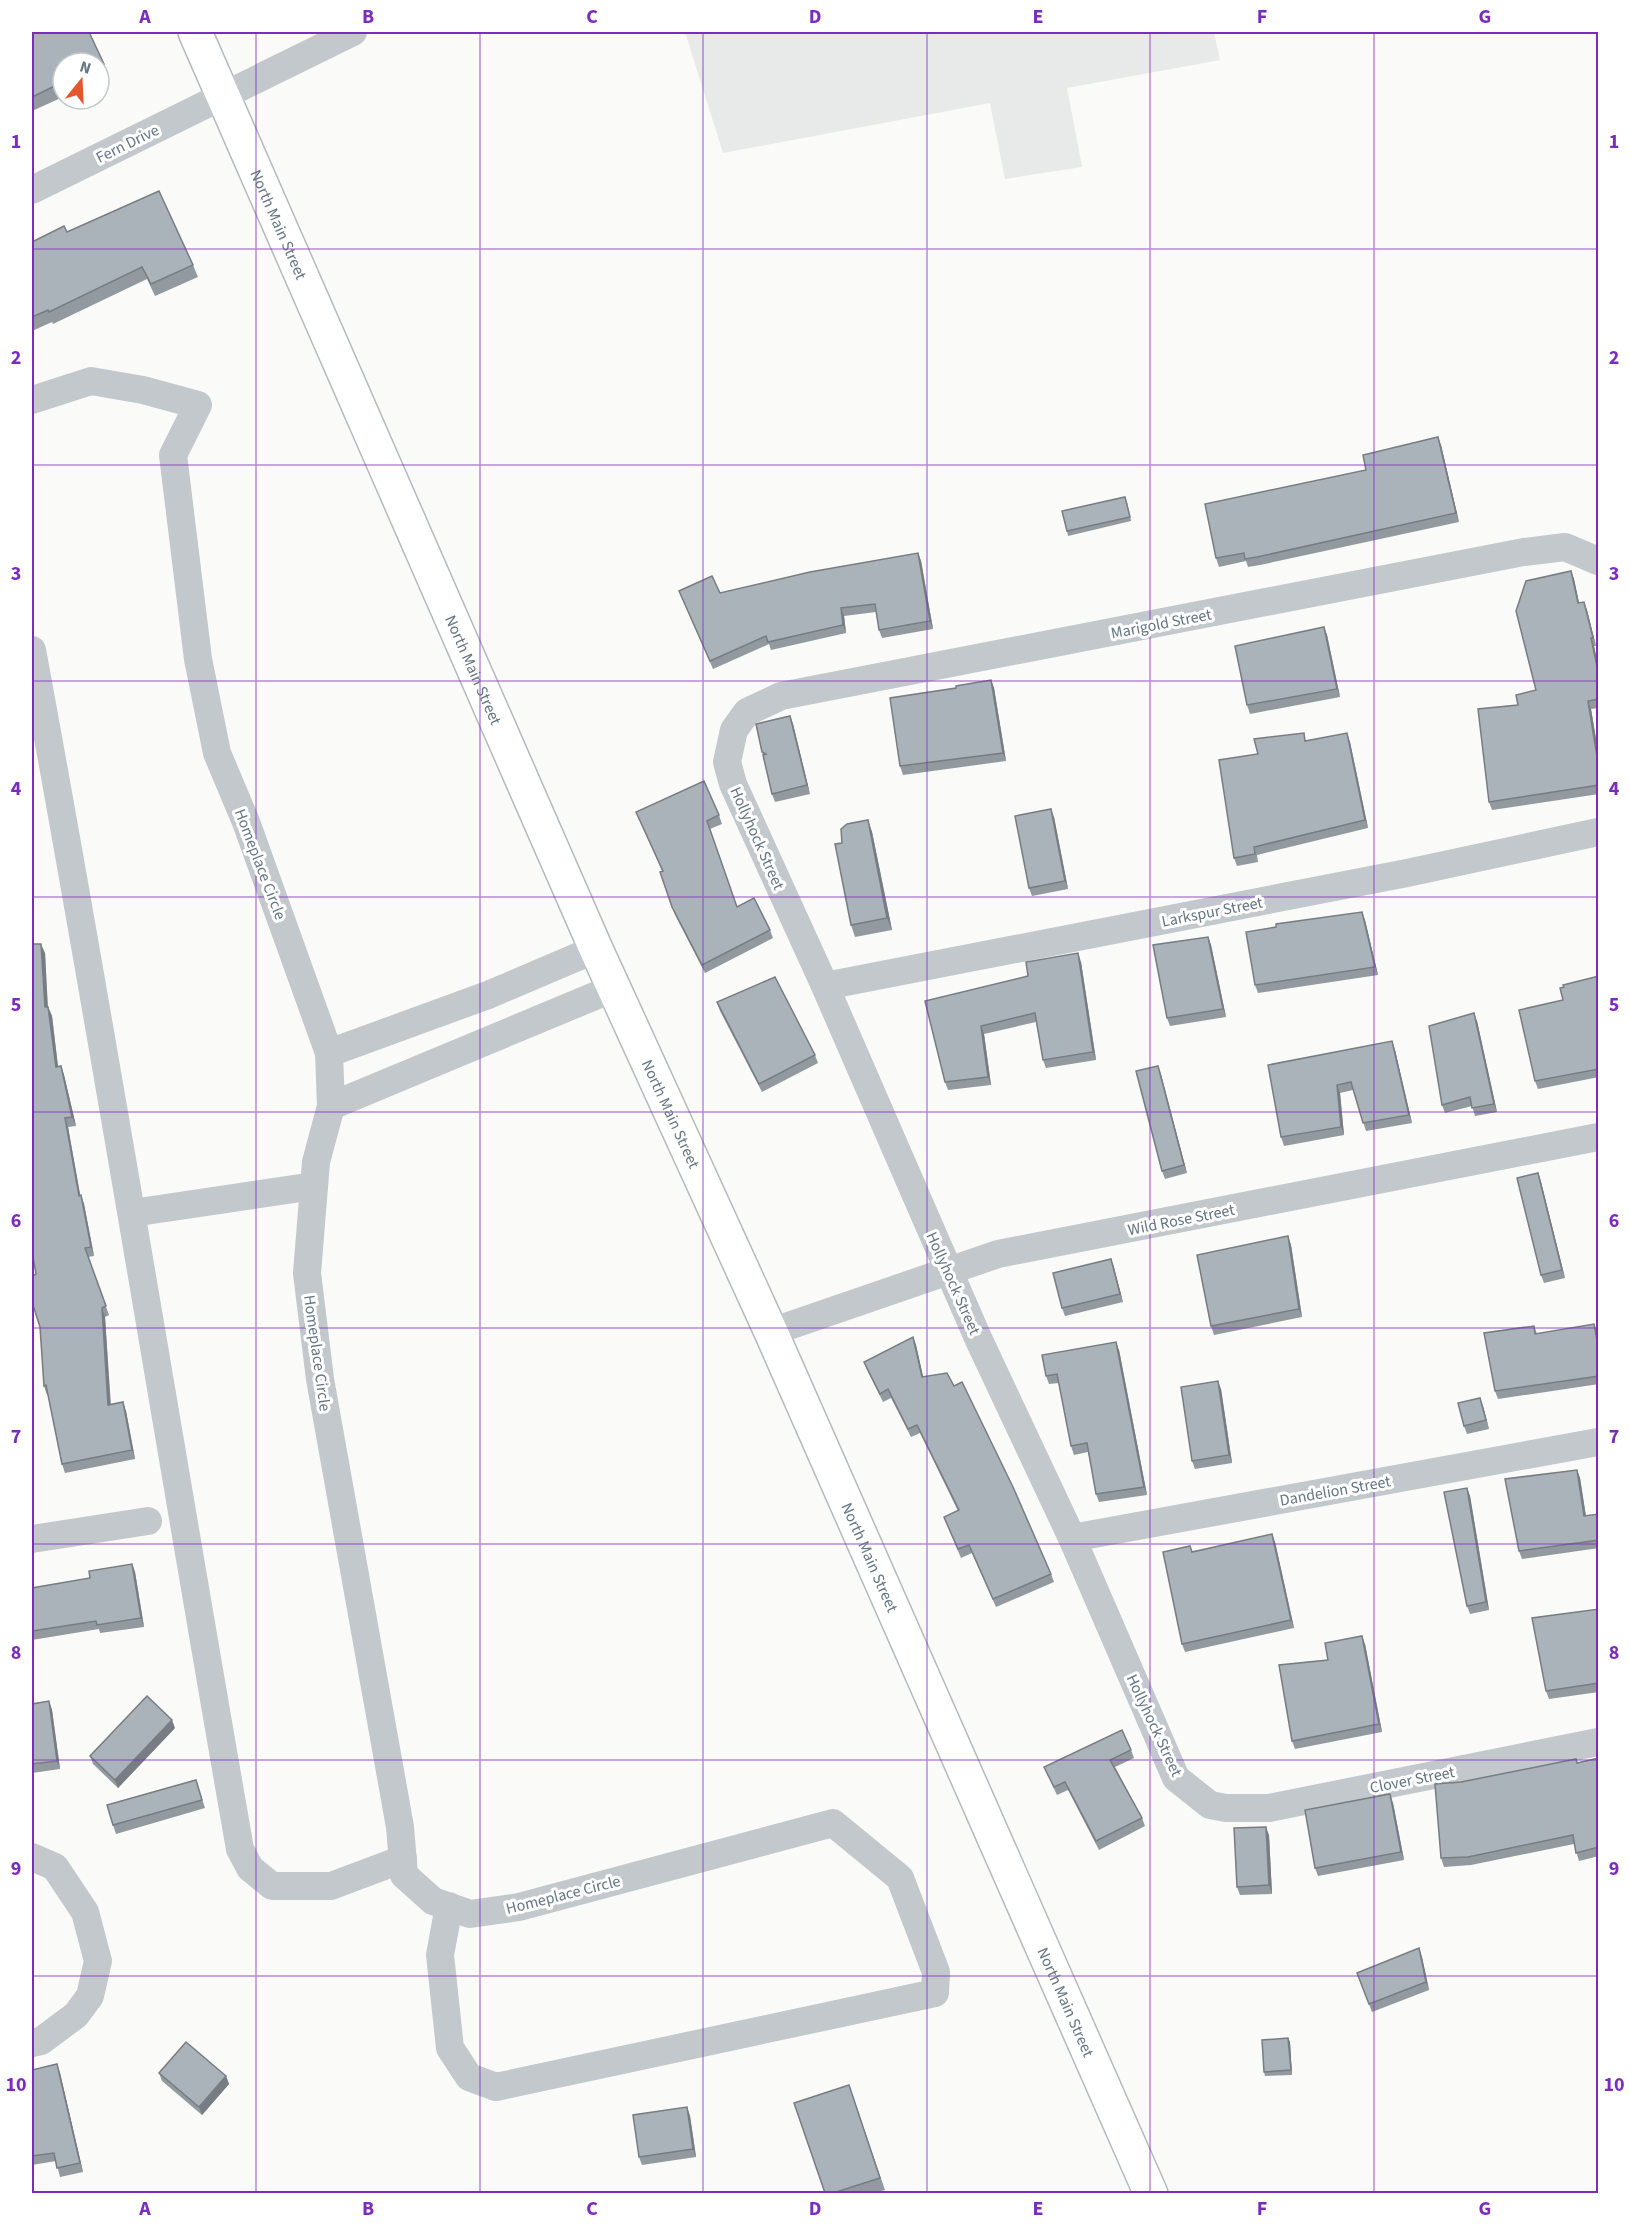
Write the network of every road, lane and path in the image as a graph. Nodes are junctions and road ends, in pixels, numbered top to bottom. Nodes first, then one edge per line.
1 (195, 32) edge
2 (352, 32) edge
3 (223, 97) junction
4 (32, 190) edge
5 (32, 400) edge
6 (1599, 561) edge
7 (32, 650) edge
8 (734, 730) joint
9 (1599, 832) edge
10 (596, 949) junction
11 (825, 986) junction
12 (614, 988) junction
13 (453, 1008) junction
14 (468, 1050) junction
15 (329, 1053) junction
16 (331, 1106) junction
17 (1599, 1137) edge
18 (314, 1186) junction
19 (132, 1214) junction
20 (948, 1271) junction
21 (771, 1332) junction
22 (1599, 1443) edge
23 (148, 1521) dead end
24 (1072, 1538) junction
25 (32, 1539) edge
26 (1599, 1742) edge
27 (1226, 1808) joint
28 (32, 1857) edge
29 (403, 1859) junction
30 (449, 1906) junction
31 (32, 2043) edge
32 (1151, 2193) edge

1 - 3 main road, North Main Street
2 - 3 street, Fern Drive
3 - 4 street, Fern Drive
3 - 10 main road, North Main Street
5 - 15 street, Homeplace Circle
6 - 8 street, Marigold Street
7 - 19 street
8 - 11 street, Hollyhock Street
9 - 11 street, Larkspur Street
10 - 12 main road, North Main Street
10 - 13 street
11 - 20 street, Hollyhock Street
12 - 14 street
12 - 21 main road, North Main Street
13 - 14 street
13 - 15 street
14 - 16 street
15 - 16 street, Homeplace Circle
16 - 18 street, Homeplace Circle
17 - 20 street, Wild Rose Street
18 - 19 street
18 - 29 street, Homeplace Circle
19 - 29 street
20 - 21 street, Wild Rose Street
20 - 24 street, Hollyhock Street
21 - 32 main road, North Main Street
22 - 24 street, Dandelion Street
23 - 25 street
24 - 27 street, Hollyhock Street
26 - 27 street, Clover Street
28 - 31 street
29 - 30 street, Homeplace Circle
30 - 30 street, Homeplace Circle

